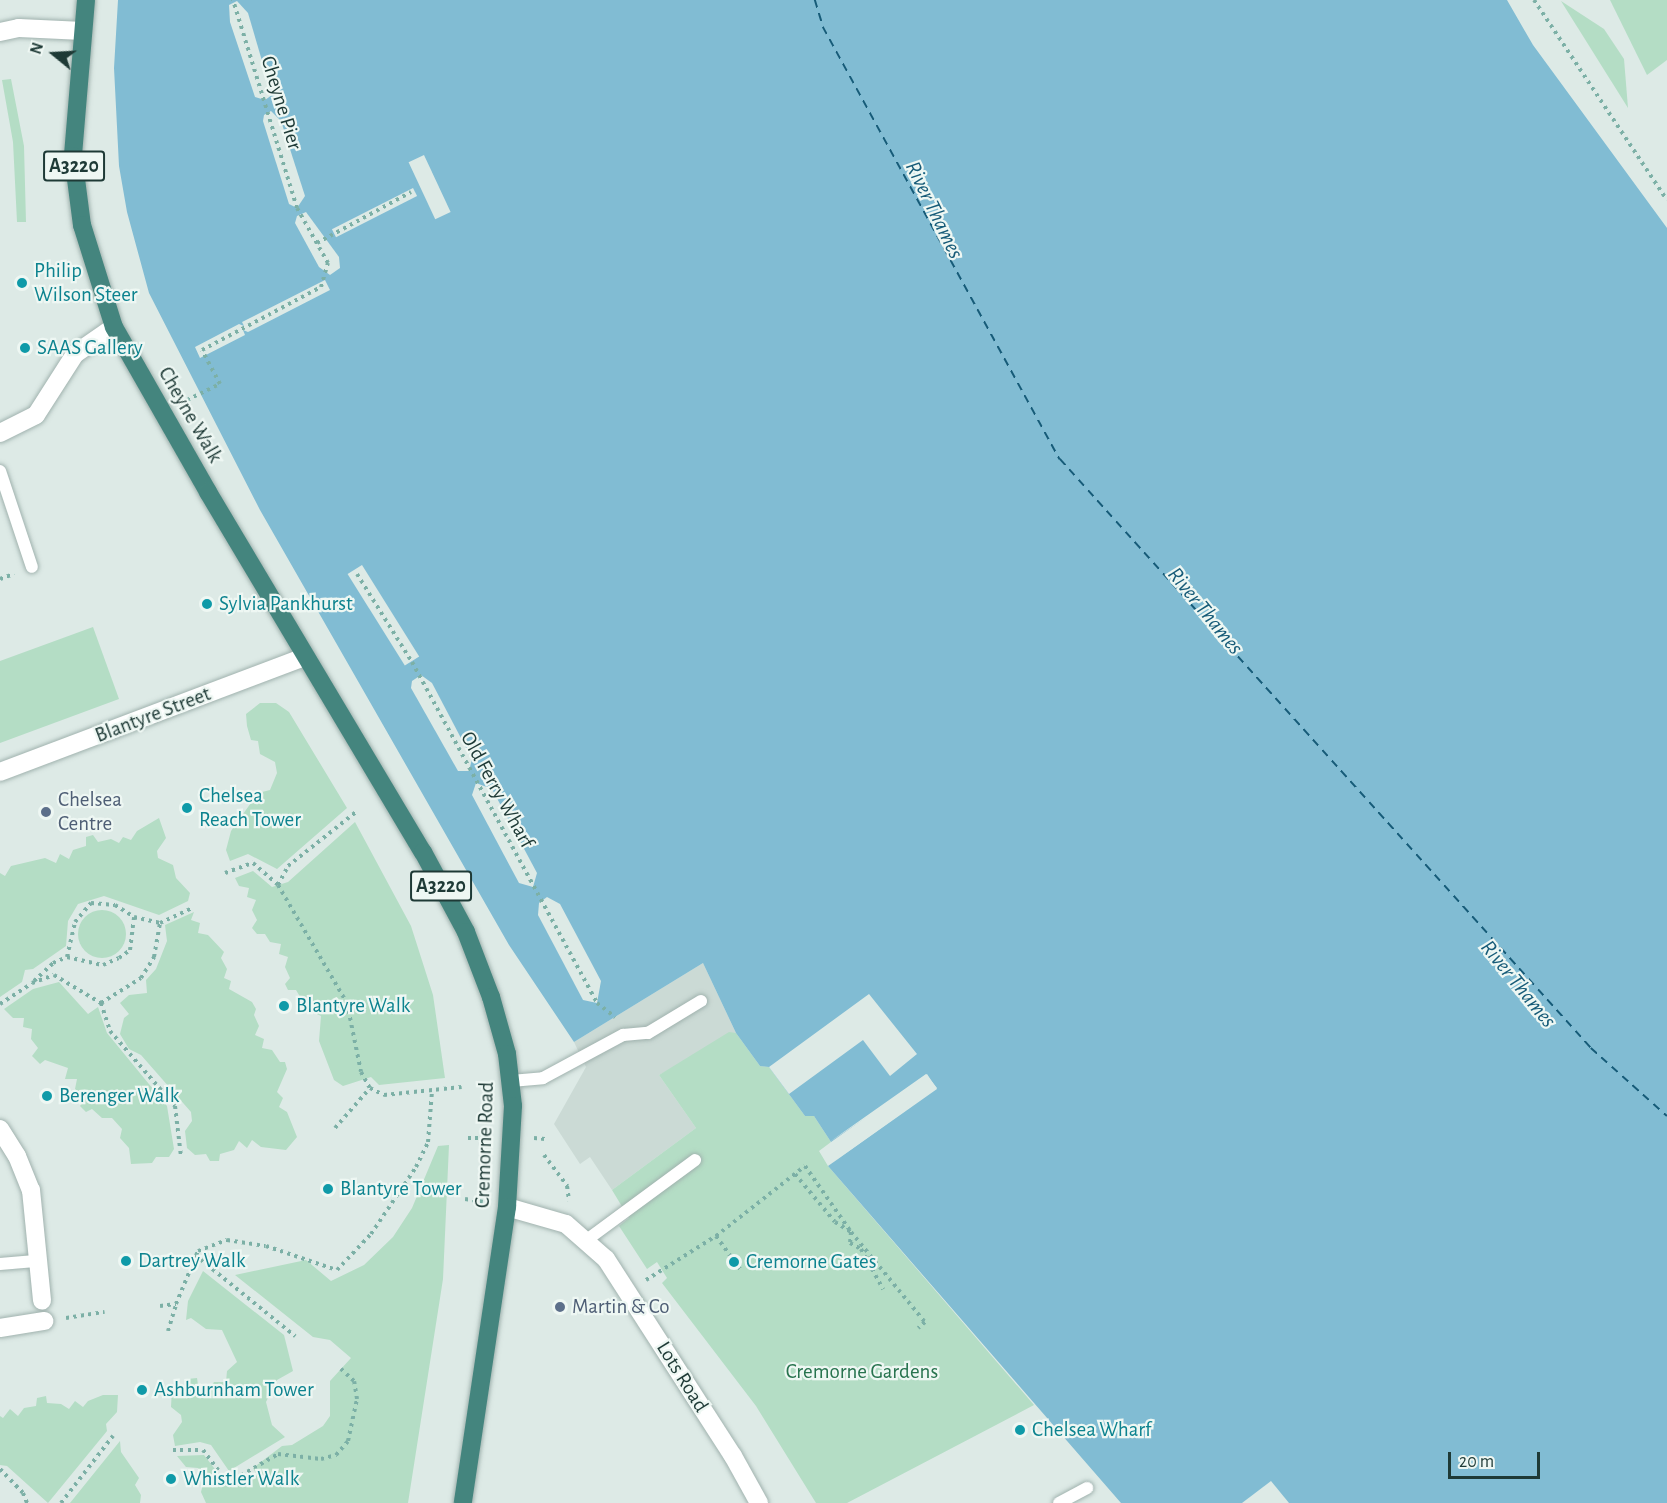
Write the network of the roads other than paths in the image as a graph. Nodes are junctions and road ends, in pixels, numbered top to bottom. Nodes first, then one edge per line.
1 (86, 0) edge
2 (83, 31) junction
3 (0, 32) edge
4 (114, 327) junction
5 (0, 433) edge
6 (0, 471) edge
7 (6, 508) edge
8 (32, 567) dead end
9 (305, 657) junction
10 (0, 772) edge
11 (701, 1001) dead end
12 (511, 1081) junction
13 (0, 1129) edge
14 (695, 1160) dead end
15 (507, 1207) junction
16 (581, 1234) junction
17 (38, 1261) junction
18 (0, 1264) edge
19 (42, 1300) dead end
20 (44, 1321) road end
21 (0, 1328) edge
22 (1087, 1488) dead end
23 (463, 1503) edge
24 (759, 1503) edge
25 (1059, 1503) edge

1 - 2 highway, Cheyne Walk / A3220
2 - 3 street
2 - 4 highway, Cheyne Walk / A3220
4 - 5 street
4 - 9 highway, Cheyne Walk / A3220
6 - 7 lane
7 - 8 lane
9 - 10 street, Blantyre Street
9 - 12 highway, Cremorne Road / A3220
11 - 12 lane
12 - 15 highway, Cremorne Road / A3220
13 - 17 street
14 - 16 lane
15 - 16 street, Lots Road
15 - 23 highway, Cremorne Road / A3220
16 - 24 street, Lots Road
17 - 18 lane
17 - 19 street
20 - 21 street
22 - 25 lane

